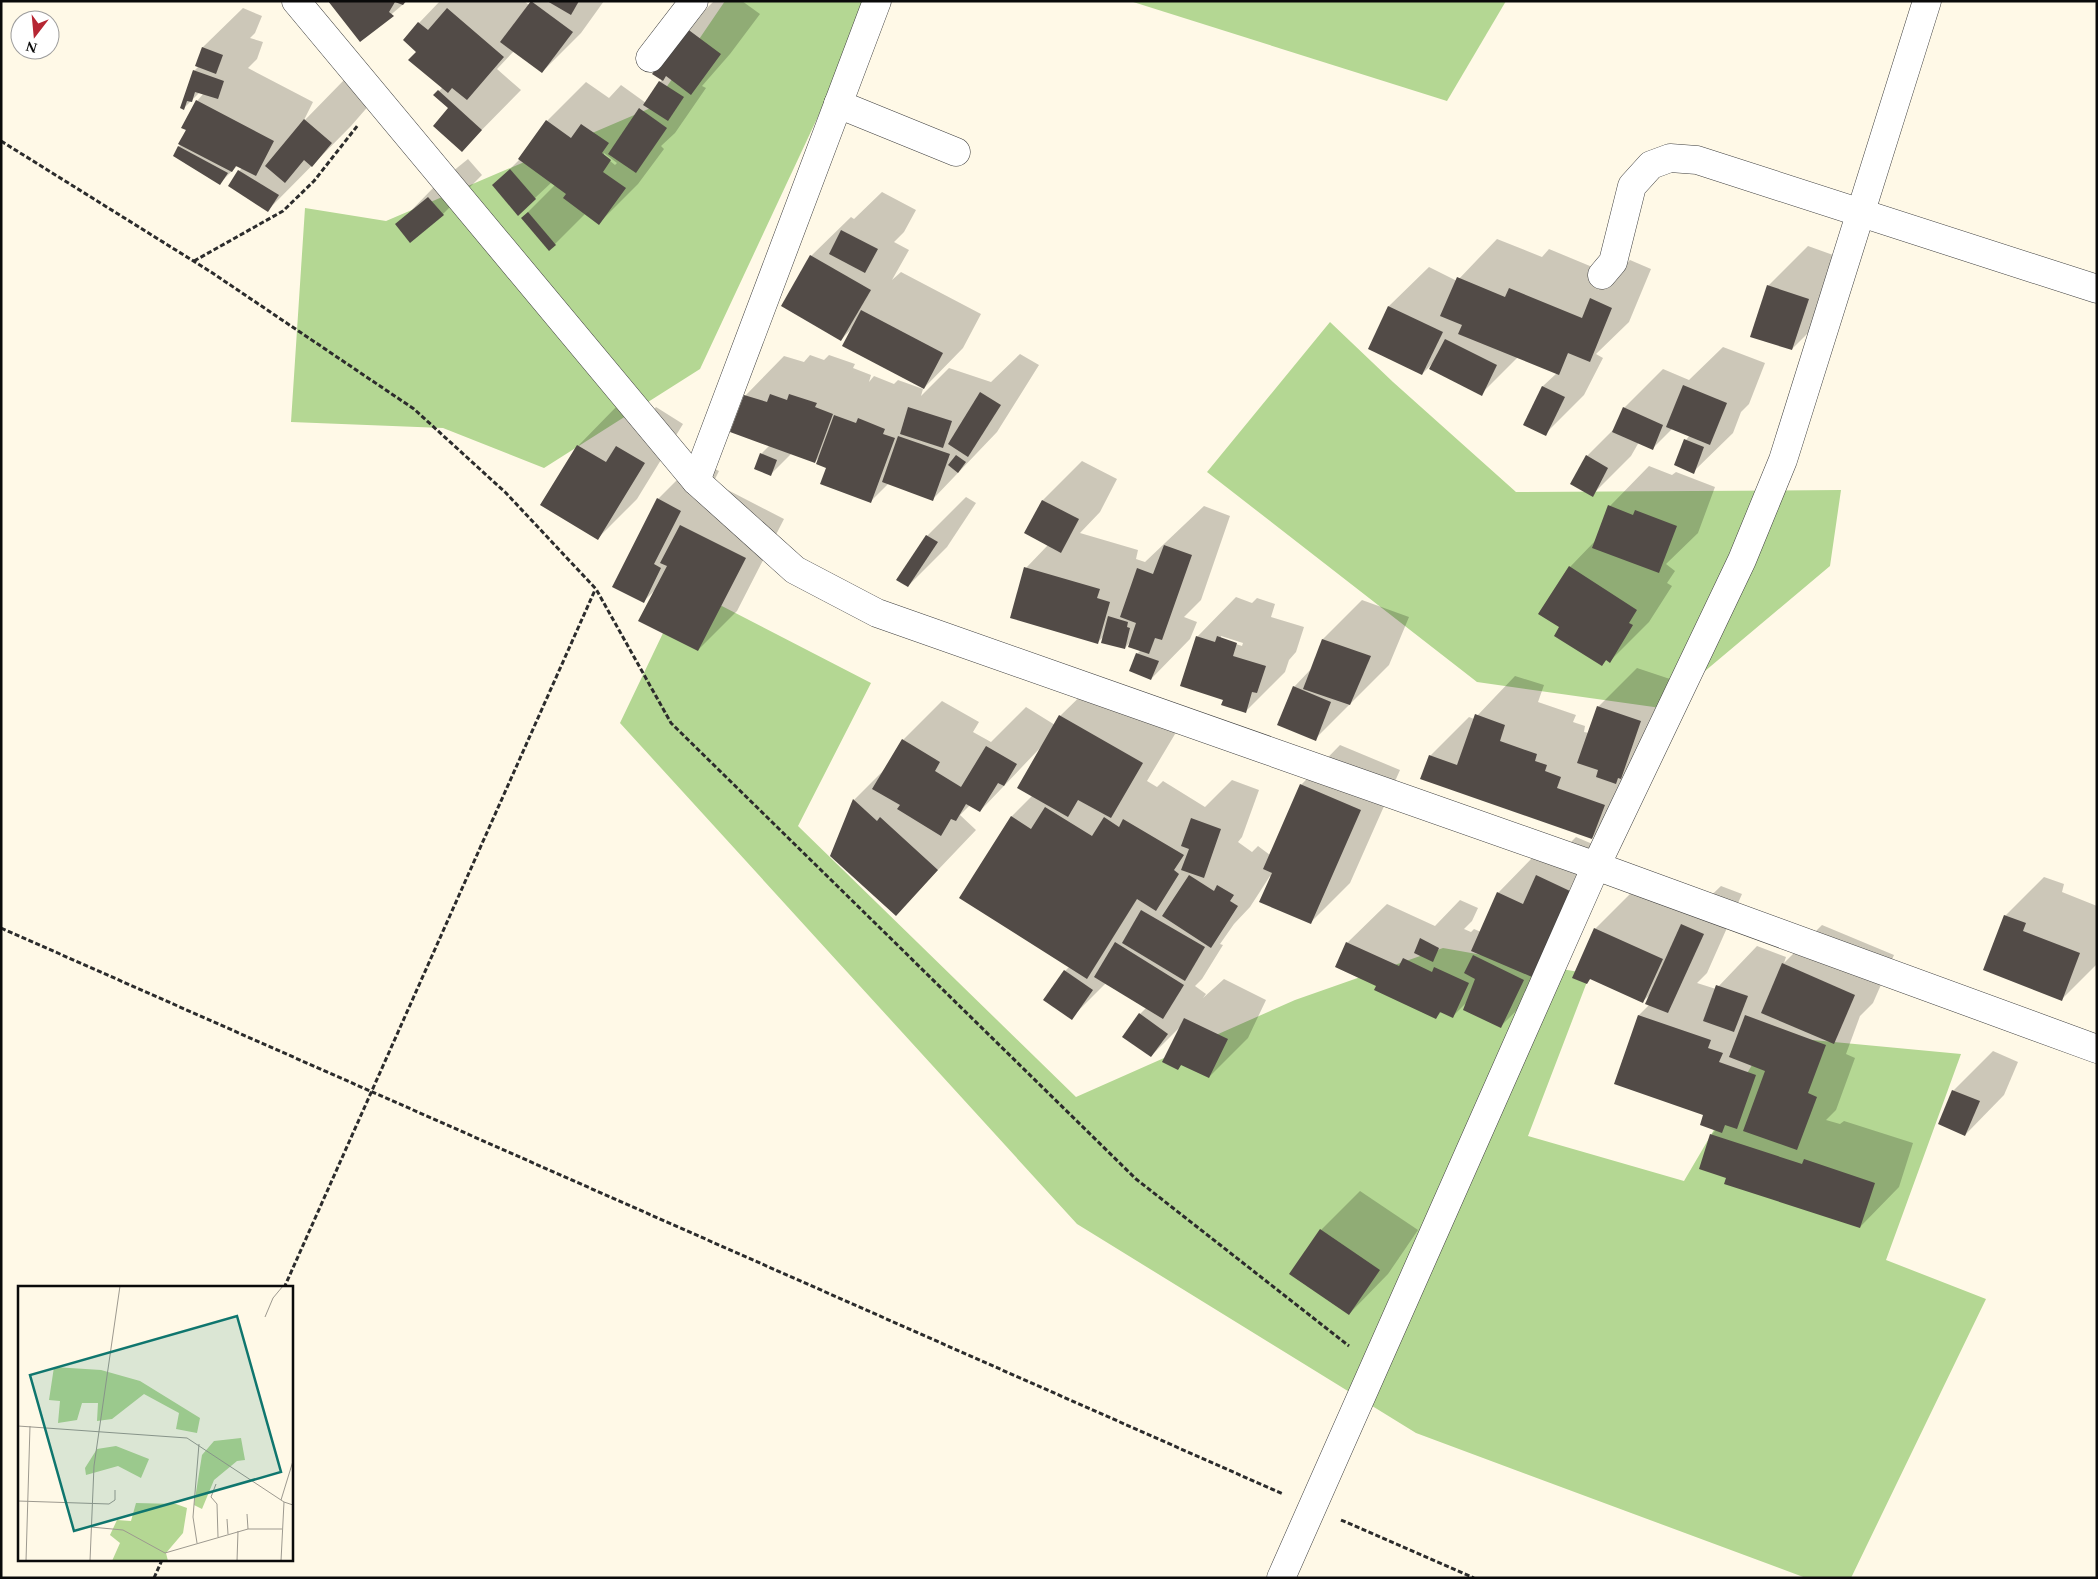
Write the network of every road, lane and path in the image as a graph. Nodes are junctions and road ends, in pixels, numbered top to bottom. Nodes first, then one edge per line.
1 (296, 1) edge
2 (694, 1) edge
3 (877, 1) edge
4 (1927, 1) edge
5 (650, 58) dead end
6 (377, 98) junction
7 (838, 104) junction
8 (1, 141) edge
9 (956, 152) dead end
10 (1861, 213) junction
11 (193, 261) junction
12 (1602, 276) dead end
13 (2097, 289) edge
14 (696, 481) junction
15 (596, 589) junction
16 (1596, 866) junction
17 (1, 928) edge
18 (2097, 1049) edge
19 (371, 1092) junction
20 (285, 1286) edge
21 (1374, 1366) junction
22 (1312, 1507) junction
23 (161, 1562) edge
24 (154, 1578) edge
25 (1281, 1578) edge
26 (1474, 1578) edge

1 - 6 street
2 - 5 street
3 - 7 street
4 - 10 street
6 - 11 path
6 - 14 street
7 - 9 street
7 - 14 street
8 - 11 path
10 - 12 street
10 - 13 street
10 - 16 street
11 - 15 path
14 - 16 street
15 - 19 path
15 - 21 path
16 - 18 street
16 - 21 street
17 - 19 path
19 - 20 path
19 - 22 path
21 - 22 street
22 - 25 street
22 - 26 path
23 - 24 path

